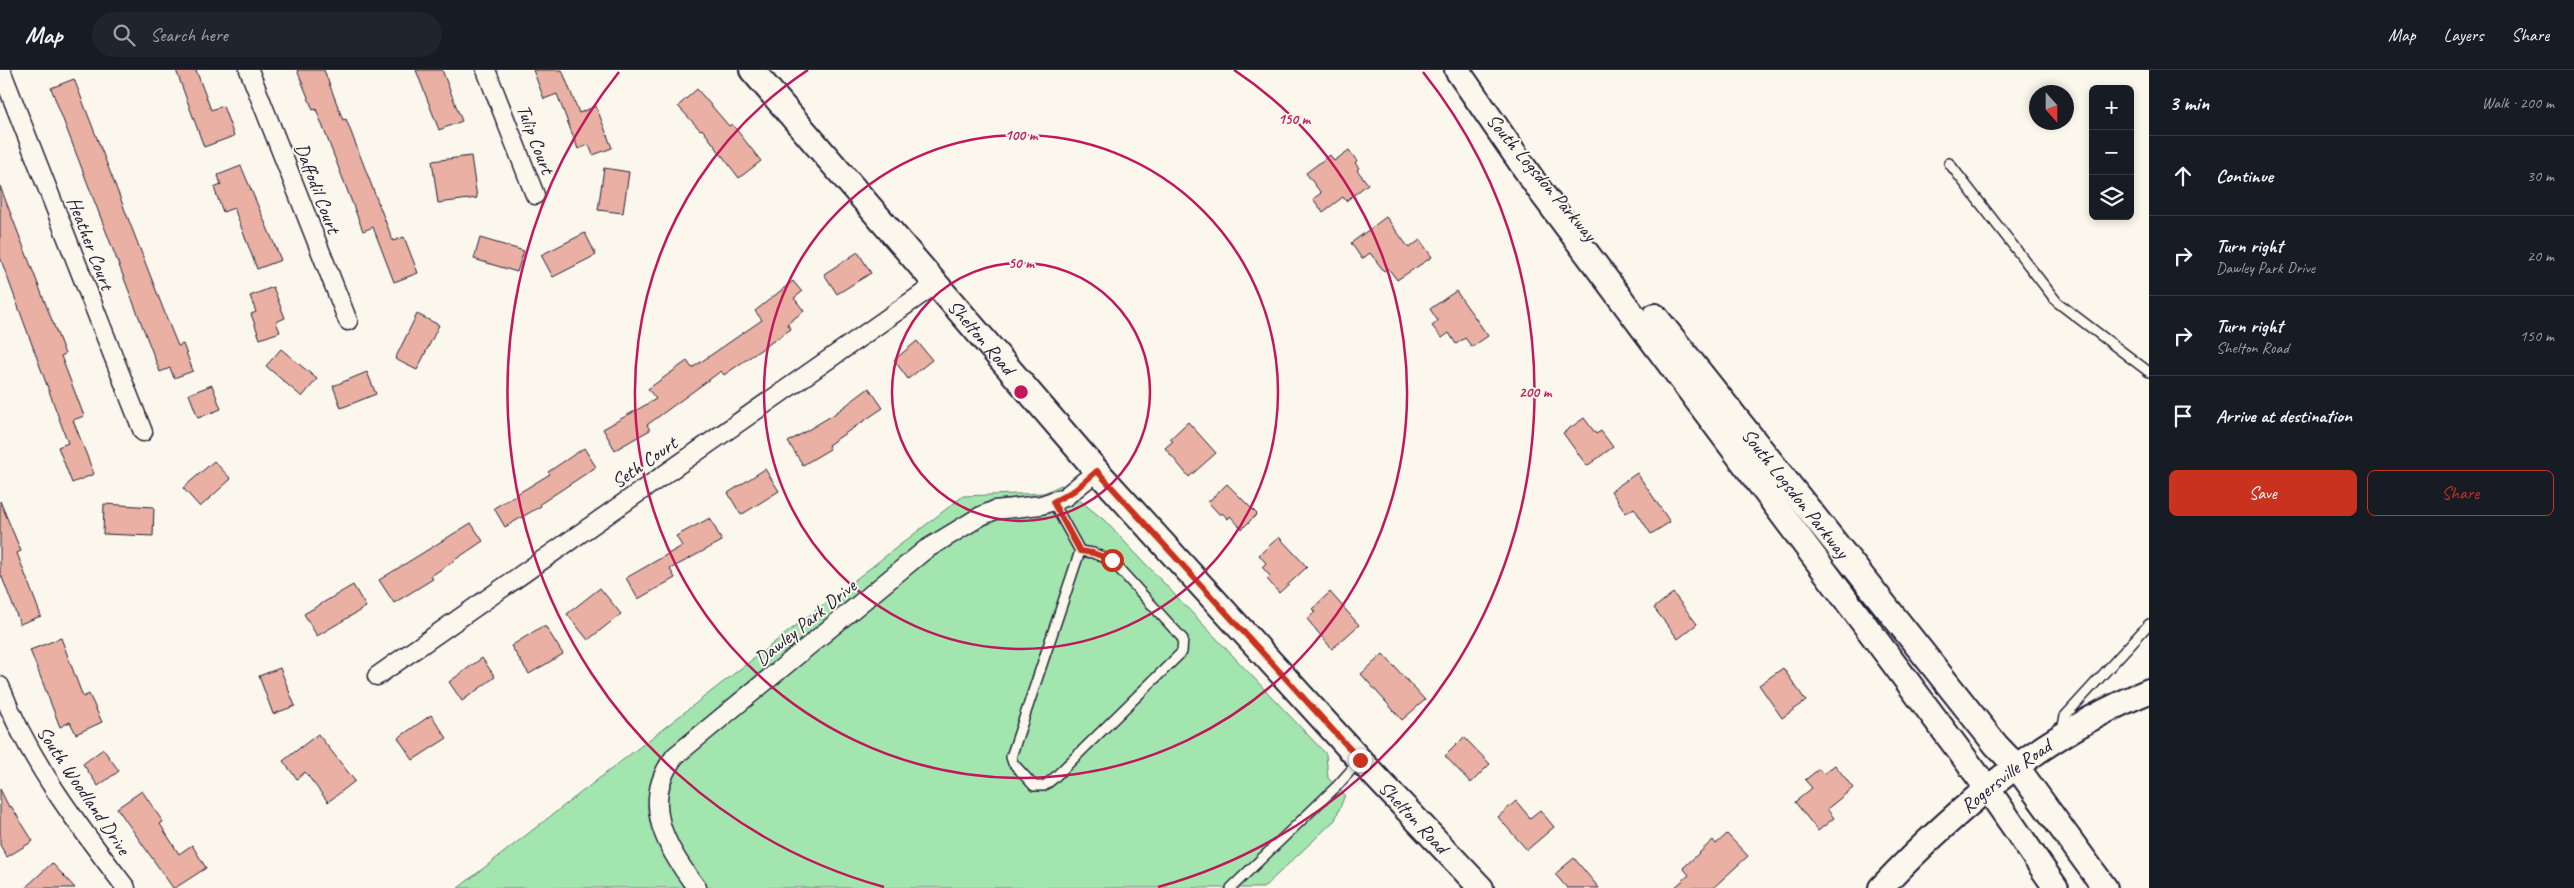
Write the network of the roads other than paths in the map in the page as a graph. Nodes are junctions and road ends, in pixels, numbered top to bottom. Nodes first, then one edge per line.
1 (0, 70) edge
2 (249, 70) edge
3 (486, 70) edge
4 (752, 70) edge
5 (1457, 70) edge
6 (1480, 102) junction
7 (1950, 163) dead end
8 (535, 195) dead end
9 (936, 284) junction
10 (348, 321) dead end
11 (2149, 372) edge
12 (143, 432) dead end
13 (1097, 471) junction
14 (1053, 502) junction
15 (1080, 551) junction
16 (2149, 624) edge
17 (377, 676) dead end
18 (0, 686) edge
19 (2149, 691) edge
20 (2061, 736) junction
21 (1360, 760) junction
22 (2016, 766) junction
23 (1986, 788) junction
24 (126, 888) edge
25 (697, 888) edge
26 (1232, 888) edge
27 (1481, 888) edge
28 (1881, 888) edge
29 (2056, 888) edge
30 (2105, 888) edge

1 - 12 street, Heather Court
2 - 10 street, Daffodil Court
3 - 8 street, Tulip Court
4 - 9 main road, Shelton Road
5 - 6 main road, South Logsdon Parkway
6 - 22 main road, South Logsdon Parkway
6 - 23 main road, South Logsdon Parkway
7 - 11 lane
9 - 13 main road, Shelton Road
9 - 17 street, Seth Court
13 - 14 street, Dawley Park Drive
13 - 21 main road, Shelton Road
14 - 15 lane
14 - 25 street, Dawley Park Drive
15 - 15 lane
16 - 20 lane
18 - 24 street, South Woodland Drive
19 - 20 main road, Rogersville Road
20 - 22 main road, Rogersville Road
21 - 26 lane
21 - 27 main road, Shelton Road
22 - 23 main road, Rogersville Road
22 - 30 main road, South Logsdon Parkway
23 - 28 main road, Rogersville Road
23 - 29 main road, South Logsdon Parkway

